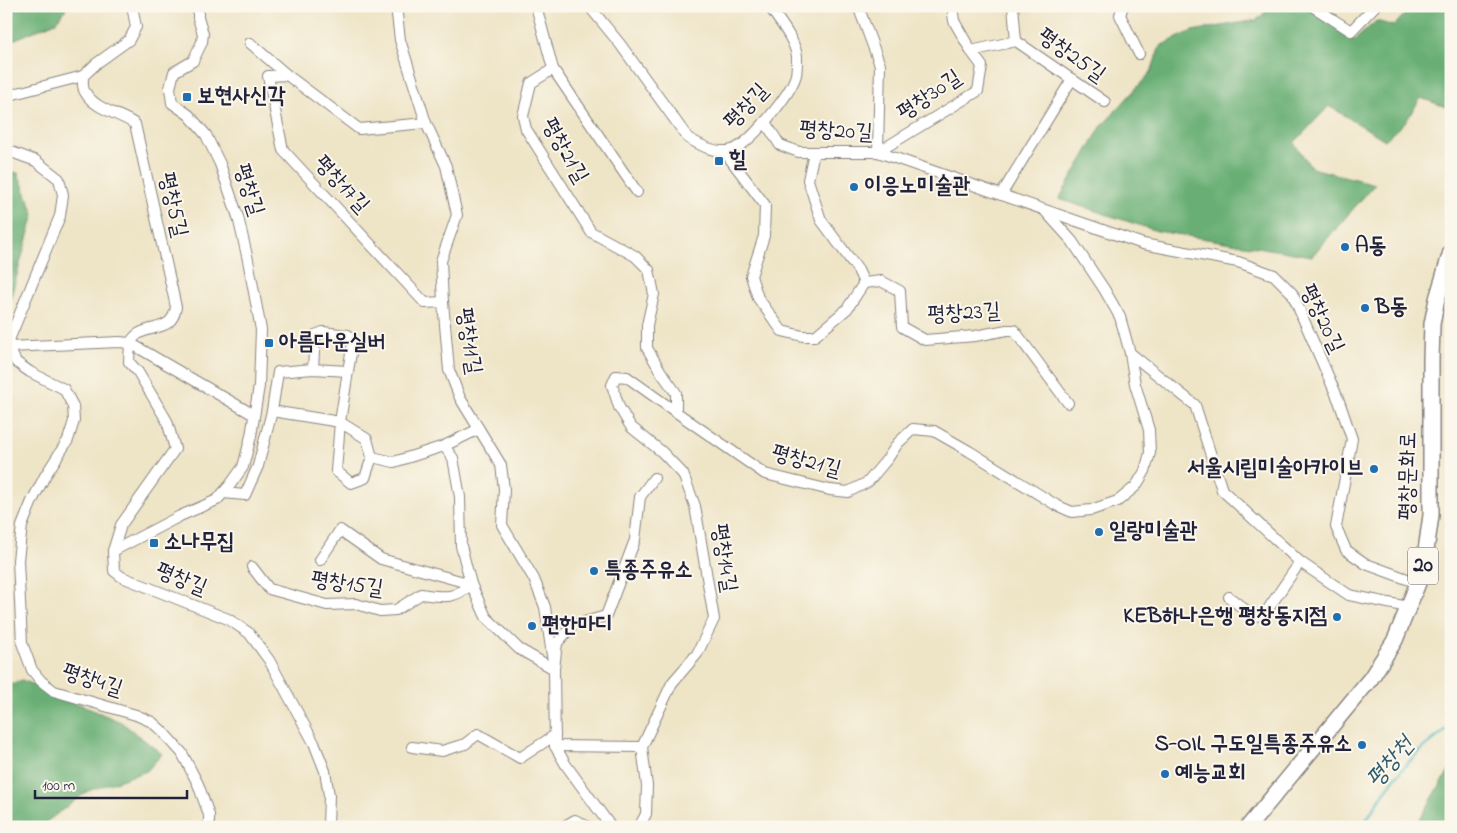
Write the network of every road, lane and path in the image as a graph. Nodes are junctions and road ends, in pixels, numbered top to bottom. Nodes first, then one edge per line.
1 (131, 6) edge
2 (198, 6) edge
3 (396, 6) edge
4 (536, 6) edge
5 (589, 6) edge
6 (769, 6) edge
7 (858, 6) edge
8 (952, 6) edge
9 (1013, 6) edge
10 (1123, 6) edge
11 (1312, 6) edge
12 (1375, 6) edge
13 (1016, 41) junction
14 (250, 43) dead end
15 (970, 51) junction
16 (1139, 54) dead end
17 (553, 69) junction
18 (288, 75) junction
19 (83, 76) junction
20 (1072, 79) junction
21 (6, 96) edge
22 (1105, 102) dead end
23 (766, 122) junction
24 (426, 123) junction
25 (6, 150) edge
26 (724, 151) junction
27 (814, 152) junction
28 (878, 152) junction
29 (637, 192) dead end
30 (1001, 195) junction
31 (1045, 211) junction
32 (1451, 252) edge
33 (864, 283) junction
34 (443, 302) junction
35 (130, 343) junction
36 (9, 347) junction
37 (1130, 353) junction
38 (313, 370) junction
39 (348, 372) junction
40 (1068, 403) dead end
41 (272, 411) junction
42 (676, 412) junction
43 (254, 414) junction
44 (340, 422) junction
45 (479, 429) junction
46 (444, 446) junction
47 (372, 457) junction
48 (654, 478) dead end
49 (223, 493) junction
50 (113, 551) junction
51 (320, 560) dead end
52 (1300, 562) junction
53 (252, 567) dead end
54 (1418, 583) junction
55 (471, 584) junction
56 (1229, 597) dead end
57 (1408, 607) junction
58 (554, 670) junction
59 (555, 735) junction
60 (556, 746) junction
61 (642, 747) junction
62 (412, 748) dead end
63 (209, 827) edge
64 (328, 827) edge
65 (563, 827) edge
66 (588, 827) edge
67 (611, 827) edge
68 (639, 827) edge
69 (1248, 827) edge

1 - 19 street
2 - 43 street, 평창길 / 평창길
3 - 24 street, 평창11길
4 - 17 street
5 - 26 street, 평창길 / 평창길
6 - 23 street, 평창길 / 평창길
7 - 28 street
8 - 15 street, 평창30길
9 - 13 street, 평창25길
10 - 16 street, 평창25길
11 - 12 street
13 - 15 street, 평창25길
13 - 20 street, 평창25길
14 - 18 street
15 - 28 street, 평창30길
17 - 29 street
17 - 42 street, 평창21길
18 - 24 street
18 - 34 street, 평창17길
19 - 21 street
19 - 35 street, 평창5길
20 - 22 street, 평창25길
20 - 30 street
23 - 26 street, 평창길 / 평창길
23 - 27 street, 평창20길
24 - 34 street, 평창11길
25 - 36 street
26 - 33 street
27 - 28 street, 평창20길
27 - 33 street
28 - 30 street, 평창20길
30 - 31 street, 평창20길
31 - 37 street, 평창21길
31 - 54 street, 평창20길
32 - 54 main road, 평창문화로 / 20
33 - 40 street, 평창23길
34 - 45 street, 평창11길
35 - 36 street
35 - 43 street
35 - 50 street
36 - 63 street, 평창4길
37 - 42 street, 평창21길
37 - 52 street
38 - 39 street
38 - 39 street
38 - 41 street
39 - 44 street
41 - 44 street
41 - 49 street
42 - 61 street, 평창14길
43 - 49 street, 평창길 / 평창길
44 - 47 street
44 - 47 street
45 - 46 street
45 - 58 street, 평창11길
46 - 47 street
46 - 55 street
48 - 58 street, 평창11길
49 - 50 street, 평창길 / 평창길
50 - 64 street, 평창길 / 평창길
51 - 55 street, 평창15길
52 - 56 street
52 - 57 street
53 - 55 street, 평창15길
54 - 57 main road, 평창문화로 / 20
55 - 58 street
57 - 69 main road, 평창문화로 / 20
58 - 59 street, 평창11길
59 - 60 street, 평창11길
59 - 62 street
60 - 61 street
60 - 67 street, 평창11길
61 - 68 street
65 - 66 street

